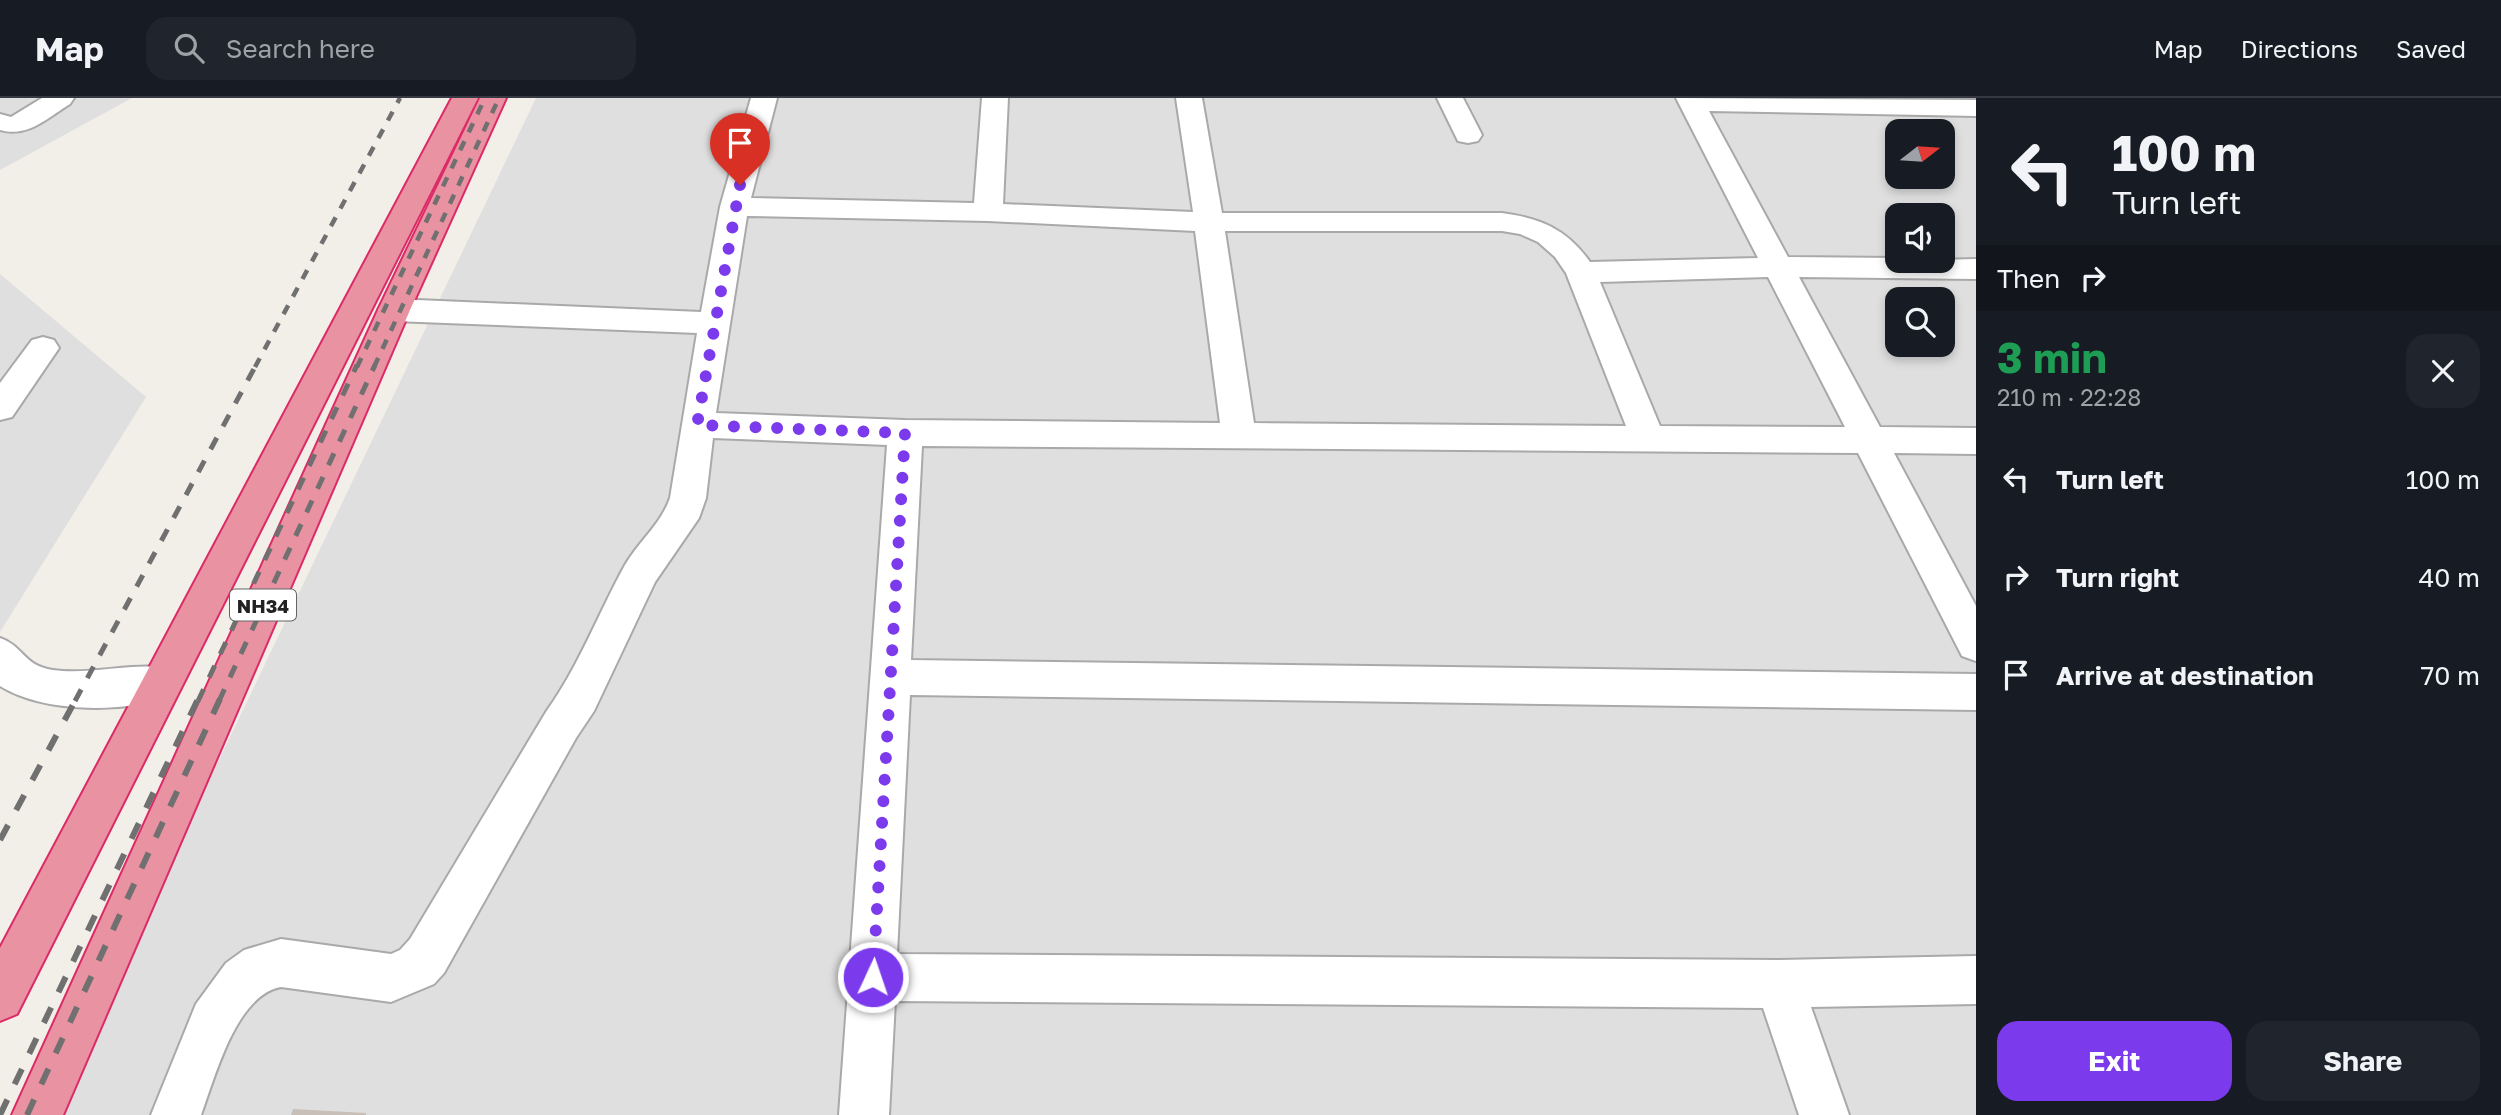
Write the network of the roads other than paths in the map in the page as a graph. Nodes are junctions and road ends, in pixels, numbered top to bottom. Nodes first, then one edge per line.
1 (61, 98) edge
2 (465, 98) edge
3 (493, 98) edge
4 (764, 98) edge
5 (995, 98) edge
6 (1189, 98) edge
7 (1451, 98) edge
8 (1690, 100) edge
9 (1976, 108) edge
10 (0, 122) edge
11 (1468, 135) dead end
12 (734, 207) junction
13 (988, 212) junction
14 (1207, 222) junction
15 (1778, 267) junction
16 (1976, 269) edge
17 (1581, 272) junction
18 (394, 310) junction
19 (713, 323) junction
20 (43, 348) dead end
21 (0, 408) edge
22 (697, 425) junction
23 (905, 433) junction
24 (1239, 435) junction
25 (1648, 438) junction
26 (1868, 439) junction
27 (1976, 441) edge
28 (1976, 644) edge
29 (0, 655) edge
30 (890, 677) junction
31 (162, 683) junction
32 (1976, 692) edge
33 (873, 977) junction
34 (1976, 980) edge
35 (1779, 984) junction
36 (0, 997) edge
37 (37, 1115) edge
38 (176, 1115) edge
39 (864, 1115) edge
40 (1824, 1115) edge

1 - 10 street
2 - 31 highway, NH34
3 - 18 highway, NH34
4 - 12 street
5 - 13 street
6 - 14 street
7 - 11 street
8 - 9 street
8 - 15 street
12 - 13 street
12 - 19 street
13 - 14 street
14 - 17 street
14 - 24 street
15 - 16 street
15 - 17 street
15 - 26 street
17 - 25 street
18 - 19 street
18 - 37 highway, NH34
19 - 22 street
20 - 21 street
22 - 23 street
22 - 38 street
23 - 24 street
23 - 30 street
24 - 25 street
25 - 26 street
26 - 27 street
26 - 28 street
29 - 31 street
30 - 32 street
30 - 33 street
31 - 36 highway, NH34
33 - 35 street
33 - 39 street
34 - 35 street
35 - 40 street

